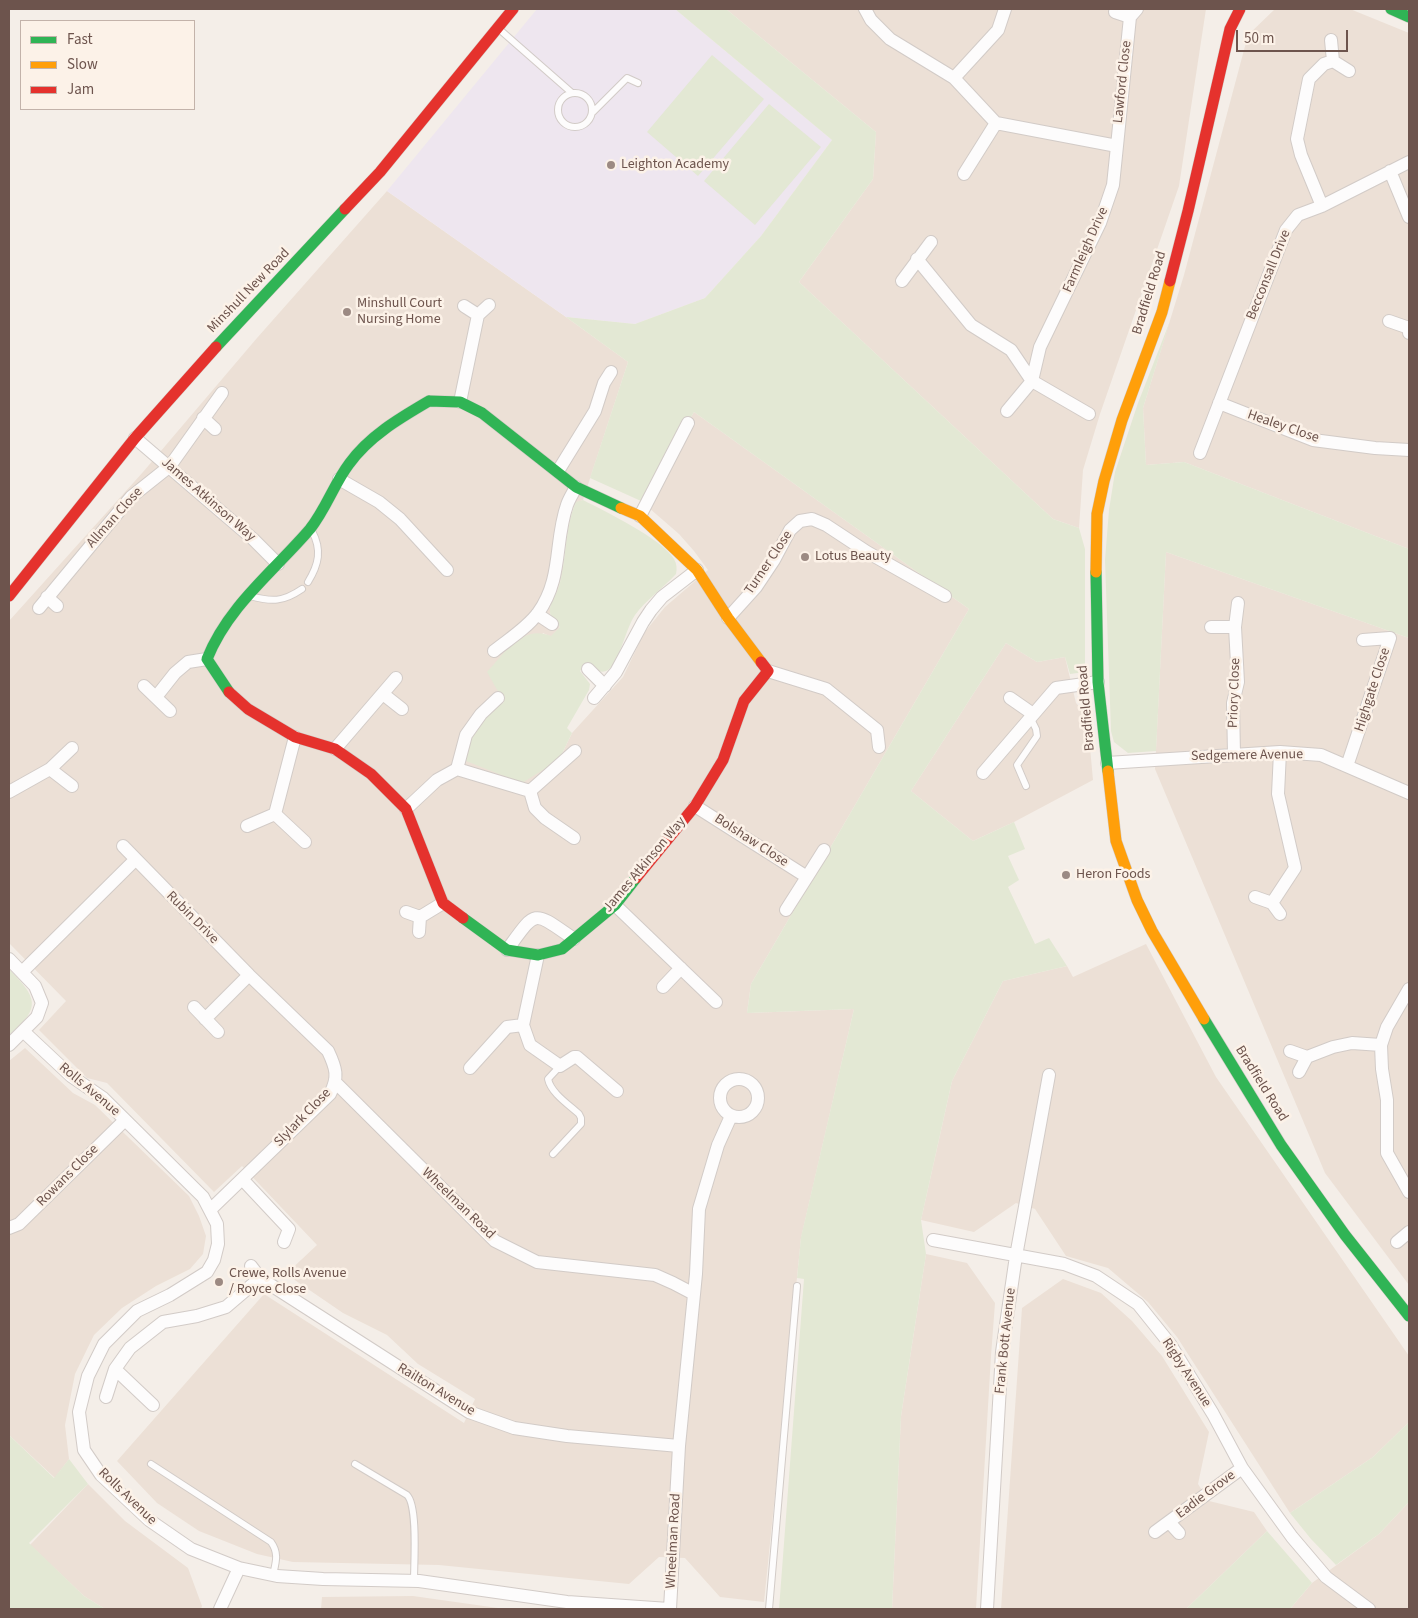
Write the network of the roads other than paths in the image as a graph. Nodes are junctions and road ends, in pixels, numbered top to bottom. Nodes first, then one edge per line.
1 (513, 9) edge
2 (865, 9) edge
3 (1005, 9) edge
4 (1228, 9) edge
5 (1240, 9) edge
6 (1392, 9) edge
7 (1115, 12) dead end
8 (1133, 13) edge
9 (1409, 16) edge
10 (498, 28) junction
11 (1230, 29) junction
12 (1331, 40) dead end
13 (1333, 61) junction
14 (1349, 72) dead end
15 (954, 78) junction
16 (638, 83) dead end
17 (572, 93) junction
18 (593, 112) junction
19 (996, 123) junction
20 (1117, 146) junction
21 (1409, 162) edge
22 (1390, 171) junction
23 (964, 174) dead end
24 (1322, 206) junction
25 (1409, 217) edge
26 (931, 242) dead end
27 (917, 259) junction
28 (902, 281) dead end
29 (489, 305) dead end
30 (464, 306) dead end
31 (478, 316) junction
32 (1389, 321) dead end
33 (1409, 328) edge
34 (1409, 333) edge
35 (611, 372) dead end
36 (1032, 381) junction
37 (222, 393) dead end
38 (460, 402) junction
39 (1219, 403) junction
40 (1007, 411) dead end
41 (1089, 414) dead end
42 (203, 418) junction
43 (688, 423) dead end
44 (215, 429) dead end
45 (135, 438) junction
46 (1409, 450) edge
47 (1200, 453) dead end
48 (170, 466) junction
49 (558, 471) junction
50 (338, 479) junction
51 (576, 487) junction
52 (640, 516) junction
53 (310, 528) junction
54 (278, 564) junction
55 (447, 570) dead end
56 (696, 570) junction
57 (308, 582) dead end
58 (302, 588) dead end
59 (9, 596) edge
60 (249, 596) junction
61 (945, 596) dead end
62 (1238, 603) dead end
63 (57, 606) dead end
64 (537, 614) junction
65 (728, 618) junction
66 (552, 624) dead end
67 (1211, 627) dead end
68 (1235, 627) junction
69 (1363, 640) dead end
70 (494, 651) dead end
71 (207, 659) junction
72 (588, 669) dead end
73 (768, 671) junction
74 (396, 678) dead end
75 (1098, 682) junction
76 (144, 686) dead end
77 (605, 686) junction
78 (383, 694) junction
79 (156, 696) junction
80 (498, 698) dead end
81 (594, 698) dead end
82 (1010, 698) dead end
83 (402, 708) dead end
84 (170, 711) dead end
85 (1031, 716) junction
86 (296, 737) junction
87 (880, 747) dead end
88 (72, 748) dead end
89 (335, 749) junction
90 (575, 751) dead end
91 (1280, 752) junction
92 (1234, 754) junction
93 (1107, 763) junction
94 (1347, 766) junction
95 (50, 769) junction
96 (457, 769) junction
97 (983, 773) dead end
98 (72, 786) dead end
99 (1026, 786) dead end
100 (530, 791) junction
101 (9, 792) edge
102 (1409, 793) edge
103 (695, 806) junction
104 (406, 809) junction
105 (276, 814) junction
106 (247, 826) dead end
107 (574, 838) dead end
108 (305, 842) dead end
109 (123, 846) dead end
110 (824, 850) dead end
111 (135, 860) junction
112 (807, 877) junction
113 (1255, 897) dead end
114 (442, 903) junction
115 (615, 905) junction
116 (786, 910) dead end
117 (406, 912) dead end
118 (420, 917) junction
119 (419, 932) dead end
120 (574, 939) junction
121 (507, 950) junction
122 (538, 955) junction
123 (9, 959) edge
124 (681, 968) junction
125 (22, 972) junction
126 (249, 976) junction
127 (663, 987) dead end
128 (1409, 990) edge
129 (716, 1002) dead end
130 (194, 1007) dead end
131 (205, 1019) junction
132 (524, 1025) junction
133 (24, 1032) junction
134 (218, 1032) dead end
135 (9, 1045) edge
136 (1381, 1045) junction
137 (1290, 1051) dead end
138 (1306, 1057) junction
139 (560, 1066) junction
140 (470, 1068) dead end
141 (1300, 1072) dead end
142 (1049, 1075) dead end
143 (336, 1083) junction
144 (617, 1091) dead end
145 (732, 1116) dead end
146 (125, 1120) junction
147 (552, 1154) dead end
148 (243, 1180) junction
149 (1409, 1192) edge
150 (210, 1210) junction
151 (9, 1228) edge
152 (1409, 1232) edge
153 (933, 1240) dead end
154 (284, 1242) dead end
155 (1397, 1242) dead end
156 (1016, 1256) junction
157 (251, 1266) dead end
158 (260, 1278) junction
159 (797, 1286) dead end
160 (694, 1294) junction
161 (1409, 1316) edge
162 (115, 1369) junction
163 (106, 1397) dead end
164 (153, 1405) dead end
165 (679, 1446) junction
166 (151, 1464) dead end
167 (355, 1464) dead end
168 (1242, 1468) junction
169 (1169, 1522) junction
170 (1155, 1532) dead end
171 (1179, 1533) dead end
172 (238, 1568) junction
173 (273, 1575) junction
174 (414, 1581) junction
175 (220, 1609) edge
176 (669, 1609) edge
177 (769, 1609) edge
178 (987, 1609) edge
179 (1369, 1609) edge

1 - 10 street, Minshull New Road
2 - 15 street
3 - 15 street
4 - 11 street, Bradfield Road
5 - 11 street, Bradfield Road
6 - 9 street
7 - 8 street, Lawford Close
8 - 20 street, Lawford Close
10 - 17 lane
10 - 45 street, Minshull New Road
11 - 75 street, Bradfield Road
12 - 13 street
13 - 14 street
13 - 24 street
15 - 19 street
16 - 18 lane
17 - 18 lane
17 - 18 lane
19 - 20 street
19 - 23 street
20 - 36 street, Farmleigh Drive
21 - 22 street, Becconsall Drive
22 - 24 street, Becconsall Drive
22 - 25 street
24 - 39 street, Becconsall Drive
26 - 27 street
27 - 28 street
27 - 36 street
29 - 31 street
30 - 31 street
31 - 38 street
32 - 33 street
33 - 34 street
35 - 49 street
36 - 40 street, Farmleigh Drive
36 - 41 street
37 - 42 street, Allman Close
38 - 49 street
38 - 50 street
39 - 46 street, Healey Close
39 - 47 street, Becconsall Drive
42 - 44 street
42 - 48 street, Allman Close
43 - 52 street
45 - 48 street, James Atkinson Way
45 - 59 street, Minshull New Road
48 - 54 street, James Atkinson Way
48 - 63 street, Allman Close
49 - 51 street
50 - 53 street
50 - 55 street
51 - 52 street
51 - 64 street
52 - 56 street
53 - 54 street
53 - 57 lane
54 - 60 street
56 - 65 street
56 - 77 street
58 - 60 lane
60 - 71 street
61 - 65 street, Turner Close
62 - 68 street, Priory Close
64 - 66 street
64 - 70 street
65 - 73 street
67 - 68 street
68 - 92 street, Priory Close
69 - 94 street, Highgate Close
71 - 79 street
71 - 86 street
72 - 77 street
73 - 87 street
73 - 103 street, James Atkinson Way
74 - 78 street
75 - 85 street
75 - 93 street, Bradfield Road
76 - 79 street
77 - 81 street
78 - 83 street
78 - 89 street
79 - 84 street
80 - 96 street
82 - 85 street
85 - 97 street
85 - 99 lane
86 - 89 street
86 - 105 street
88 - 95 street
89 - 104 street
90 - 100 street
91 - 92 street, Sedgemere Avenue
91 - 94 street, Sedgemere Avenue
91 - 113 street
92 - 93 street, Sedgemere Avenue
93 - 161 street, Bradfield Road
94 - 102 street, Sedgemere Avenue
95 - 98 street
95 - 101 street
96 - 100 street
96 - 104 street
100 - 107 street
103 - 112 street, Bolshaw Close
103 - 115 street, James Atkinson Way
104 - 114 street
105 - 106 street
105 - 108 street
109 - 111 street, Rubin Drive
110 - 112 street
111 - 125 street
111 - 126 street, Rubin Drive
112 - 116 street
114 - 118 street
114 - 121 street, James Atkinson Way
115 - 120 street, James Atkinson Way
115 - 124 street
117 - 118 street
118 - 119 street
120 - 121 street
120 - 122 street, James Atkinson Way
121 - 122 street, James Atkinson Way
122 - 132 street
123 - 125 street
124 - 127 street
124 - 129 street
125 - 133 street
126 - 131 street
126 - 143 street, Slylark Close
128 - 136 street
130 - 131 street
131 - 134 street
132 - 139 street
132 - 140 street
133 - 135 street
133 - 146 street, Rolls Avenue
136 - 138 street
136 - 149 street
137 - 138 street
138 - 141 street
139 - 144 street
139 - 147 lane
142 - 156 street, Frank Bott Avenue
143 - 148 street, Slylark Close
143 - 160 street, Wheelman Road
145 - 160 street, Wheelman Road
146 - 150 street, Rolls Avenue
146 - 151 street, Rowans Close
148 - 150 street, Slylark Close
148 - 154 street
150 - 172 street, Rolls Avenue
152 - 155 street
153 - 156 street, Rigby Avenue
156 - 168 street, Rigby Avenue
156 - 178 street, Frank Bott Avenue
157 - 158 street, Railton Avenue
158 - 162 street
158 - 165 street, Railton Avenue
159 - 177 lane
160 - 165 street, Wheelman Road
162 - 163 street
162 - 164 street
165 - 176 street, Wheelman Road
166 - 173 lane
167 - 174 lane
168 - 169 street, Eadie Grove
168 - 179 street, Rigby Avenue
169 - 170 street, Eadie Grove
169 - 171 street, Eadie Grove
172 - 173 street, Rolls Avenue
172 - 175 street
173 - 174 street, Rolls Avenue
174 - 176 street, Rolls Avenue

